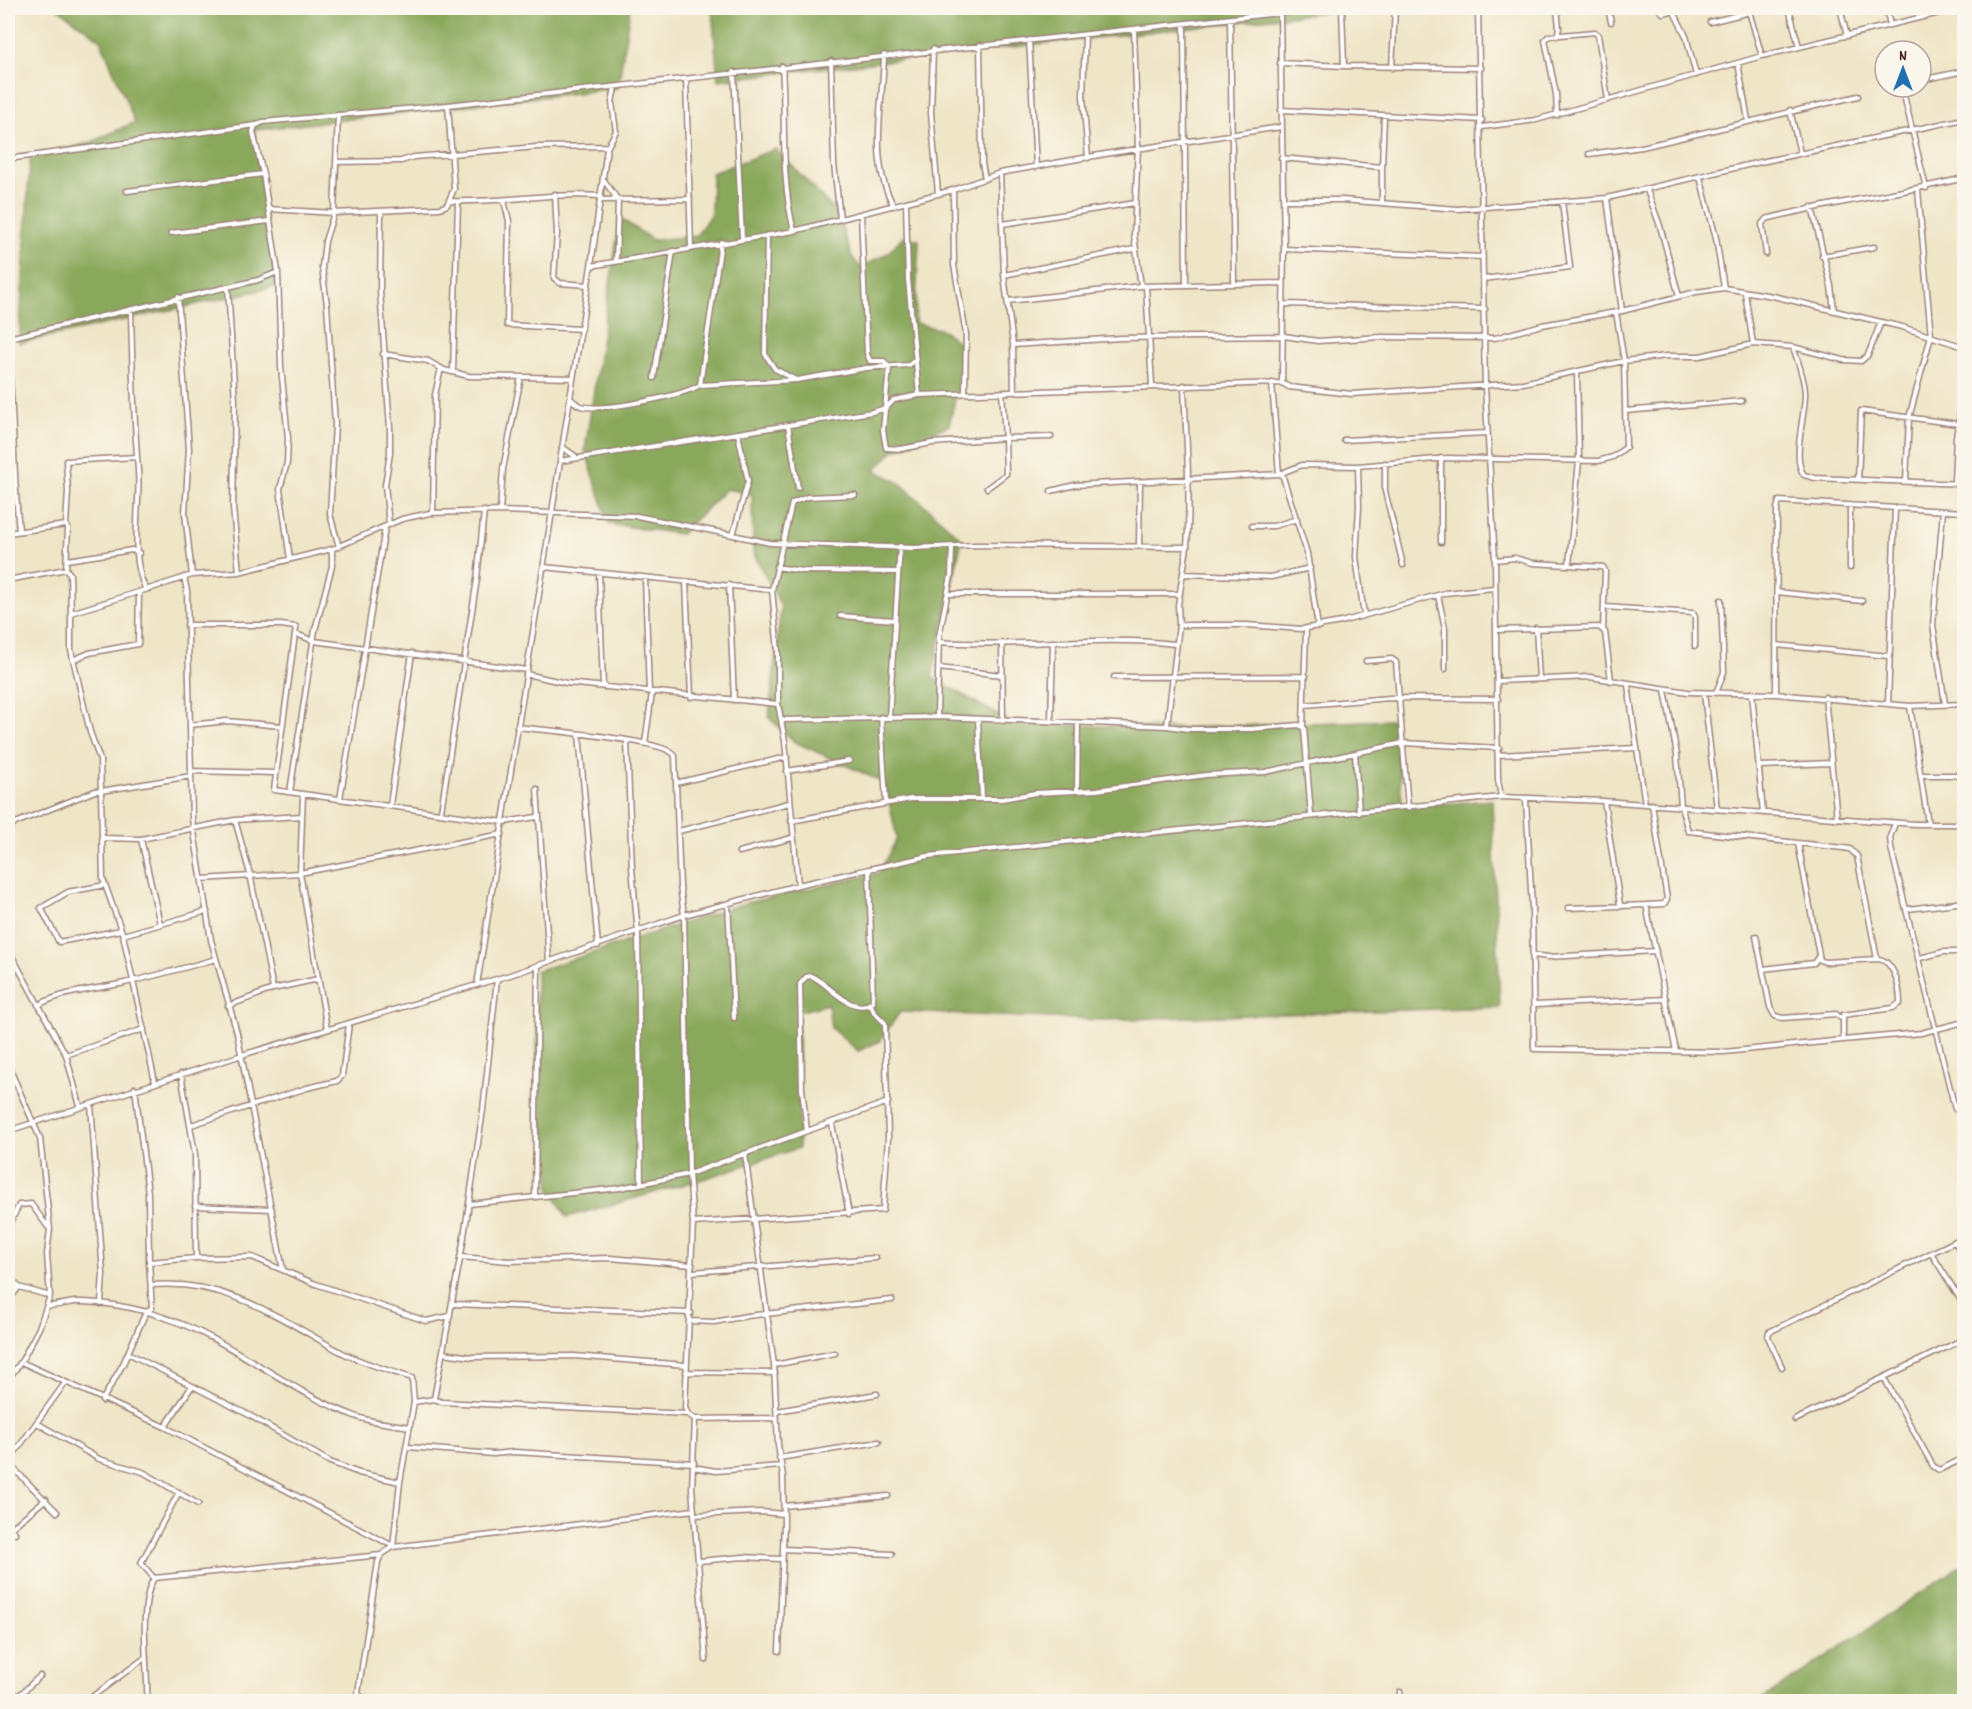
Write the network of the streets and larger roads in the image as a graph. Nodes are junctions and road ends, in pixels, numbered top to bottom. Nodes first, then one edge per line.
1 (1323, 8) edge
2 (1342, 8) edge
3 (1395, 8) edge
4 (1478, 8) edge
5 (1557, 8) edge
6 (1608, 8) edge
7 (1658, 8) edge
8 (1684, 8) edge
9 (1789, 8) edge
10 (1840, 8) edge
11 (1886, 8) edge
12 (1931, 8) edge
13 (1960, 8) edge
14 (1749, 10) edge
15 (1674, 12) junction
16 (1280, 13) junction
17 (1932, 14) junction
18 (1230, 18) junction
19 (1611, 22) dead end
20 (1710, 22) dead end
21 (1184, 24) junction
22 (1890, 25) junction
23 (1134, 30) junction
24 (1085, 35) junction
25 (1557, 36) junction
26 (1847, 36) junction
27 (1029, 40) junction
28 (980, 44) junction
29 (1799, 47) junction
30 (933, 49) junction
31 (884, 56) junction
32 (1762, 56) junction
33 (831, 61) junction
34 (1281, 63) junction
35 (1738, 63) junction
36 (782, 66) junction
37 (1344, 66) junction
38 (1392, 68) junction
39 (1481, 68) junction
40 (1965, 71) edge
41 (734, 72) junction
42 (1696, 75) junction
43 (1933, 78) edge
44 (686, 79) junction
45 (615, 86) junction
46 (1858, 96) dead end
47 (1905, 99) edge
48 (1608, 100) junction
49 (448, 105) junction
50 (1281, 110) junction
51 (1790, 110) junction
52 (338, 115) junction
53 (1557, 115) junction
54 (1384, 116) junction
55 (1965, 119) edge
56 (1482, 120) junction
57 (1748, 120) junction
58 (257, 125) junction
59 (1281, 127) junction
60 (1482, 127) junction
61 (1912, 132) junction
62 (1232, 134) junction
63 (1184, 142) junction
64 (608, 146) junction
65 (1138, 148) junction
66 (1800, 153) junction
67 (1589, 154) dead end
68 (452, 155) junction
69 (1088, 158) junction
70 (1281, 158) junction
71 (8, 159) edge
72 (336, 162) junction
73 (1036, 167) junction
74 (1382, 167) junction
75 (1000, 173) junction
76 (263, 174) junction
77 (1700, 177) junction
78 (1964, 178) edge
79 (985, 179) junction
80 (603, 180) junction
81 (1965, 185) edge
82 (1926, 188) junction
83 (953, 190) junction
84 (1647, 190) junction
85 (1918, 190) junction
86 (127, 191) dead end
87 (938, 193) junction
88 (555, 194) junction
89 (601, 198) junction
90 (1606, 198) junction
91 (690, 199) junction
92 (618, 200) junction
93 (1282, 200) junction
94 (450, 201) junction
95 (504, 201) junction
96 (458, 202) junction
97 (906, 202) junction
98 (1562, 202) junction
99 (1135, 203) junction
100 (1382, 203) junction
101 (894, 206) junction
102 (1482, 207) junction
103 (1812, 207) junction
104 (268, 209) junction
105 (334, 213) junction
106 (381, 213) junction
107 (861, 214) junction
108 (840, 219) junction
109 (269, 221) junction
110 (1003, 224) junction
111 (794, 231) junction
112 (171, 233) dead end
113 (767, 235) junction
114 (742, 238) junction
115 (721, 242) junction
116 (692, 247) junction
117 (1874, 247) dead end
118 (1134, 249) junction
119 (1284, 249) junction
120 (673, 251) junction
121 (1766, 254) dead end
122 (1822, 256) junction
123 (1483, 257) junction
124 (616, 262) junction
125 (591, 266) junction
126 (278, 272) junction
127 (1004, 275) junction
128 (1484, 279) junction
129 (1234, 282) junction
130 (1282, 283) junction
131 (588, 285) junction
132 (1186, 285) junction
133 (1143, 286) junction
134 (228, 287) junction
135 (1724, 288) junction
136 (1745, 293) junction
137 (1679, 296) junction
138 (178, 297) junction
139 (1008, 301) junction
140 (1283, 304) junction
141 (131, 309) junction
142 (1485, 309) junction
143 (1833, 310) junction
144 (1619, 312) junction
145 (1881, 322) junction
146 (581, 328) junction
147 (1284, 336) junction
148 (1931, 336) junction
149 (8, 338) edge
150 (1150, 338) junction
151 (1486, 338) junction
152 (1753, 344) junction
153 (1013, 345) junction
154 (1793, 346) junction
155 (1965, 347) edge
156 (8, 354) edge
157 (383, 354) junction
158 (915, 360) junction
159 (1624, 361) junction
160 (441, 368) junction
161 (889, 368) junction
162 (453, 372) junction
163 (1577, 372) junction
164 (521, 377) junction
165 (573, 378) junction
166 (654, 378) dead end
167 (797, 380) junction
168 (1272, 383) junction
169 (1282, 383) junction
170 (700, 385) junction
171 (1184, 385) junction
172 (1152, 386) junction
173 (1485, 387) junction
174 (965, 392) junction
175 (1002, 392) junction
176 (1014, 392) junction
177 (1965, 393) edge
178 (919, 395) junction
179 (570, 398) junction
180 (1742, 401) dead end
181 (885, 408) junction
182 (1625, 411) junction
183 (1909, 418) junction
184 (1958, 424) junction
185 (788, 425) junction
186 (738, 434) junction
187 (1487, 434) junction
188 (1052, 437) dead end
189 (1005, 438) junction
190 (1344, 440) dead end
191 (562, 447) junction
192 (576, 456) junction
193 (1487, 456) junction
194 (136, 457) junction
195 (1441, 458) junction
196 (560, 461) junction
197 (1579, 461) junction
198 (1385, 463) junction
199 (1358, 466) junction
200 (1281, 474) junction
201 (1188, 479) junction
202 (1858, 480) junction
203 (1906, 481) junction
204 (1140, 482) junction
205 (1954, 483) junction
206 (1964, 484) edge
207 (798, 488) dead end
208 (987, 488) dead end
209 (1051, 492) dead end
210 (855, 495) dead end
211 (1965, 499) edge
212 (1850, 506) junction
213 (1894, 508) junction
214 (484, 511) junction
215 (500, 511) junction
216 (1943, 511) junction
217 (1965, 512) edge
218 (433, 513) junction
219 (552, 513) junction
220 (1297, 519) junction
221 (66, 525) junction
222 (387, 526) junction
223 (1252, 526) dead end
224 (20, 530) junction
225 (8, 533) edge
226 (733, 535) junction
227 (1440, 542) dead end
228 (782, 544) junction
229 (900, 546) junction
230 (1139, 546) junction
231 (339, 547) junction
232 (1187, 547) junction
233 (952, 548) junction
234 (332, 549) junction
235 (139, 553) junction
236 (67, 560) junction
237 (290, 560) junction
238 (1495, 560) junction
239 (1403, 565) dead end
240 (1569, 565) junction
241 (544, 567) junction
242 (776, 567) junction
243 (1310, 568) junction
244 (1850, 568) dead end
245 (66, 569) junction
246 (239, 572) junction
247 (898, 572) junction
248 (599, 573) junction
249 (1184, 574) junction
250 (192, 575) junction
251 (184, 577) junction
252 (645, 578) junction
253 (8, 580) edge
254 (686, 582) junction
255 (729, 585) junction
256 (1494, 588) junction
257 (148, 589) junction
258 (772, 590) junction
259 (139, 592) junction
260 (1777, 592) junction
261 (948, 594) junction
262 (1180, 594) junction
263 (1438, 595) junction
264 (1721, 600) dead end
265 (1862, 601) dead end
266 (1605, 607) junction
267 (71, 613) junction
268 (1364, 615) junction
269 (840, 616) dead end
270 (895, 620) junction
271 (187, 625) junction
272 (1179, 625) junction
273 (1318, 627) junction
274 (1536, 628) junction
275 (1306, 629) junction
276 (1497, 630) junction
277 (1603, 630) junction
278 (296, 634) junction
279 (314, 641) junction
280 (939, 642) junction
281 (1053, 642) junction
282 (1002, 643) junction
283 (1175, 644) junction
284 (1776, 645) junction
285 (1695, 646) dead end
286 (363, 647) junction
287 (412, 653) junction
288 (1889, 656) junction
289 (73, 660) junction
290 (462, 661) junction
291 (1366, 661) dead end
292 (938, 668) junction
293 (1446, 669) dead end
294 (527, 672) junction
295 (1002, 675) junction
296 (1174, 676) junction
297 (1306, 676) junction
298 (1114, 677) dead end
299 (1539, 678) junction
300 (1498, 681) junction
301 (1611, 681) junction
302 (1628, 685) junction
303 (603, 687) junction
304 (1665, 690) junction
305 (651, 692) junction
306 (1704, 693) junction
307 (1716, 693) junction
308 (1752, 693) junction
309 (1776, 694) junction
310 (691, 697) junction
311 (1825, 697) junction
312 (1398, 698) junction
313 (1498, 699) junction
314 (734, 700) junction
315 (1888, 703) junction
316 (778, 704) junction
317 (1945, 704) junction
318 (1965, 704) edge
319 (1304, 705) junction
320 (1910, 706) junction
321 (881, 717) junction
322 (889, 717) junction
323 (937, 717) junction
324 (978, 719) junction
325 (781, 720) junction
326 (1003, 721) junction
327 (1051, 722) junction
328 (1078, 723) junction
329 (190, 725) junction
330 (281, 726) junction
331 (1167, 726) junction
332 (1303, 726) junction
333 (517, 727) junction
334 (579, 734) junction
335 (627, 741) junction
336 (645, 743) junction
337 (1403, 743) junction
338 (1499, 748) junction
339 (1636, 748) junction
340 (1356, 753) junction
341 (1499, 755) junction
342 (787, 758) junction
343 (849, 761) dead end
344 (1307, 762) junction
345 (1832, 763) junction
346 (1761, 766) junction
347 (787, 771) junction
348 (191, 773) junction
349 (274, 773) junction
350 (1921, 775) junction
351 (1965, 775) edge
352 (676, 783) junction
353 (537, 789) dead end
354 (101, 792) junction
355 (290, 792) junction
356 (1077, 792) junction
357 (303, 794) junction
358 (1501, 797) junction
359 (340, 798) junction
360 (982, 798) junction
361 (1526, 800) junction
362 (1604, 801) junction
363 (886, 802) junction
364 (789, 803) junction
365 (1645, 804) junction
366 (1652, 804) junction
367 (390, 805) junction
368 (1681, 806) junction
369 (1408, 808) junction
370 (1718, 809) junction
371 (441, 811) junction
372 (1359, 813) junction
373 (1763, 813) junction
374 (1311, 815) junction
375 (302, 816) junction
376 (537, 817) junction
377 (1837, 819) junction
378 (236, 820) junction
379 (790, 821) junction
380 (504, 822) junction
381 (1895, 823) junction
382 (1928, 824) junction
383 (1965, 824) edge
384 (8, 826) edge
385 (193, 830) junction
386 (679, 831) junction
387 (502, 834) junction
388 (104, 838) junction
389 (792, 838) junction
390 (141, 839) junction
391 (1798, 843) junction
392 (739, 852) dead end
393 (869, 869) junction
394 (300, 873) junction
395 (250, 874) junction
396 (202, 879) junction
397 (105, 885) junction
398 (798, 885) junction
399 (1965, 902) edge
400 (728, 904) junction
401 (1620, 905) junction
402 (1646, 905) junction
403 (1568, 908) dead end
404 (1908, 909) junction
405 (207, 911) junction
406 (684, 915) junction
407 (160, 924) junction
408 (122, 932) junction
409 (639, 933) junction
410 (1756, 936) dead end
411 (598, 946) junction
412 (8, 949) edge
413 (1656, 951) junction
414 (1965, 952) edge
415 (1533, 955) junction
416 (1818, 957) junction
417 (1920, 958) junction
418 (216, 959) junction
419 (1877, 959) junction
420 (549, 962) junction
421 (538, 966) junction
422 (1763, 969) junction
423 (318, 979) junction
424 (498, 979) junction
425 (134, 981) junction
426 (477, 984) junction
427 (273, 989) junction
428 (1666, 999) junction
429 (38, 1005) junction
430 (871, 1005) junction
431 (1535, 1005) junction
432 (228, 1006) junction
433 (734, 1018) dead end
434 (1841, 1018) junction
435 (1965, 1022) edge
436 (349, 1024) junction
437 (1936, 1028) junction
438 (144, 1029) junction
439 (327, 1029) junction
440 (1844, 1040) junction
441 (1676, 1051) junction
442 (66, 1054) junction
443 (242, 1055) junction
444 (8, 1065) edge
445 (181, 1074) junction
446 (155, 1082) junction
447 (135, 1088) junction
448 (888, 1102) junction
449 (91, 1104) junction
450 (80, 1106) junction
451 (252, 1106) junction
452 (1965, 1112) edge
453 (34, 1121) junction
454 (832, 1124) junction
455 (191, 1125) junction
456 (8, 1131) edge
457 (807, 1131) junction
458 (745, 1154) junction
459 (689, 1174) junction
460 (641, 1184) junction
461 (535, 1197) junction
462 (469, 1204) junction
463 (195, 1206) junction
464 (272, 1209) junction
465 (849, 1214) junction
466 (755, 1220) junction
467 (693, 1223) junction
468 (8, 1227) edge
469 (50, 1229) junction
470 (1965, 1237) edge
471 (1955, 1242) junction
472 (1931, 1253) junction
473 (1965, 1256) edge
474 (460, 1257) junction
475 (196, 1258) junction
476 (876, 1258) dead end
477 (149, 1262) junction
478 (692, 1265) junction
479 (760, 1265) junction
480 (283, 1270) junction
481 (692, 1272) junction
482 (8, 1276) edge
483 (152, 1285) junction
484 (19, 1287) junction
485 (50, 1296) junction
486 (892, 1300) dead end
487 (8, 1302) edge
488 (101, 1304) junction
489 (454, 1304) junction
490 (48, 1305) junction
491 (1965, 1305) edge
492 (146, 1312) junction
493 (690, 1313) junction
494 (767, 1314) junction
495 (450, 1316) junction
496 (690, 1321) junction
497 (1965, 1339) edge
498 (128, 1353) junction
499 (443, 1353) junction
500 (835, 1353) dead end
501 (21, 1362) junction
502 (686, 1365) junction
503 (774, 1365) junction
504 (1782, 1367) dead end
505 (686, 1372) junction
506 (775, 1373) junction
507 (1884, 1378) junction
508 (8, 1379) edge
509 (65, 1383) junction
510 (192, 1386) junction
511 (877, 1394) dead end
512 (434, 1398) junction
513 (102, 1401) junction
514 (414, 1402) junction
515 (777, 1411) junction
516 (688, 1414) junction
517 (777, 1418) junction
518 (695, 1419) junction
519 (1795, 1420) dead end
520 (37, 1423) junction
521 (165, 1427) junction
522 (409, 1427) junction
523 (879, 1442) dead end
524 (408, 1447) junction
525 (779, 1458) junction
526 (1965, 1458) edge
527 (8, 1462) edge
528 (693, 1465) junction
529 (781, 1466) junction
530 (400, 1482) junction
531 (179, 1492) junction
532 (888, 1496) dead end
533 (46, 1499) junction
534 (198, 1504) dead end
535 (784, 1506) junction
536 (57, 1512) dead end
537 (694, 1512) junction
538 (784, 1514) junction
539 (9, 1528) edge
540 (15, 1533) dead end
541 (393, 1546) junction
542 (783, 1549) junction
543 (892, 1554) dead end
544 (381, 1555) junction
545 (781, 1559) junction
546 (699, 1561) junction
547 (154, 1578) junction
548 (778, 1651) dead end
549 (146, 1657) junction
550 (706, 1660) dead end
551 (40, 1676) dead end
552 (1400, 1692) dead end
553 (12, 1701) edge
554 (85, 1701) edge
555 (147, 1701) edge
556 (365, 1701) edge
557 (1400, 1701) edge

1 - 16 street
2 - 37 street
3 - 38 street
4 - 39 street
5 - 25 street
6 - 19 street
7 - 15 street
8 - 15 street
9 - 29 street
10 - 26 street
11 - 22 street
12 - 17 street
13 - 17 street
14 - 20 street
14 - 32 street
15 - 42 street
16 - 18 street
16 - 34 street
17 - 22 street
18 - 21 street
18 - 62 street
21 - 23 street
21 - 63 street
22 - 26 street
23 - 24 street
23 - 65 street
24 - 27 street
24 - 69 street
25 - 48 street
25 - 53 street
26 - 29 street
27 - 28 street
27 - 73 street
28 - 30 street
28 - 79 street
29 - 32 street
30 - 31 street
30 - 87 street
31 - 33 street
31 - 101 street
32 - 35 street
33 - 36 street
33 - 108 street
34 - 37 street
34 - 50 street
35 - 42 street
35 - 57 street
36 - 41 street
36 - 111 street
37 - 38 street
38 - 39 street
39 - 56 street
40 - 43 street
41 - 44 street
41 - 114 street
42 - 48 street
44 - 45 street
44 - 91 street
45 - 49 street
45 - 64 street
46 - 51 street
47 - 61 street
48 - 53 street
49 - 52 street
49 - 68 street
50 - 54 street
50 - 59 street
51 - 57 street
51 - 66 street
52 - 58 street
52 - 72 street
53 - 60 street
54 - 56 street
54 - 74 street
55 - 61 street
56 - 60 street
57 - 67 street
58 - 71 street
58 - 76 street
59 - 62 street
59 - 70 street
60 - 102 street
61 - 66 street
61 - 82 street
62 - 63 street
62 - 129 street
63 - 65 street
63 - 132 street
64 - 68 street
64 - 80 street
65 - 69 street
65 - 99 street
66 - 77 street
68 - 72 street
68 - 94 street
69 - 73 street
70 - 74 street
70 - 93 street
72 - 105 street
73 - 75 street
74 - 100 street
75 - 79 street
75 - 110 street
76 - 86 street
76 - 104 street
77 - 84 street
77 - 135 street
78 - 81 street
78 - 82 street
79 - 83 street
80 - 89 street
80 - 92 street
82 - 85 street
83 - 87 street
83 - 174 street
84 - 90 street
84 - 137 street
85 - 103 street
85 - 148 street
87 - 97 street
88 - 89 street
88 - 95 street
88 - 131 street
89 - 92 street
89 - 125 street
90 - 98 street
90 - 144 street
91 - 92 street
91 - 116 street
92 - 124 street
93 - 100 street
93 - 119 street
94 - 96 street
94 - 106 street
95 - 96 street
95 - 146 street
96 - 162 street
97 - 101 street
97 - 158 street
98 - 102 street
98 - 128 street
99 - 110 street
99 - 118 street
100 - 102 street
101 - 107 street
102 - 123 street
103 - 121 street
103 - 122 street
104 - 105 street
104 - 109 street
105 - 106 street
105 - 231 street
106 - 157 street
107 - 108 street
107 - 161 street
108 - 111 street
109 - 112 street
109 - 126 street
110 - 127 street
111 - 113 street
113 - 114 street
113 - 167 street
114 - 115 street
115 - 116 street
115 - 170 street
116 - 120 street
117 - 122 street
118 - 127 street
118 - 133 street
119 - 123 street
119 - 130 street
120 - 124 street
120 - 166 street
122 - 143 street
123 - 128 street
124 - 125 street
125 - 131 street
126 - 134 street
126 - 237 street
127 - 139 street
128 - 142 street
129 - 130 street
129 - 132 street
130 - 140 street
131 - 146 street
132 - 133 street
133 - 139 street
133 - 150 street
134 - 138 street
134 - 246 street
135 - 136 street
135 - 137 street
136 - 143 street
136 - 152 street
137 - 144 street
138 - 141 street
138 - 250 street
139 - 153 street
140 - 142 street
140 - 147 street
141 - 149 street
141 - 194 street
142 - 151 street
143 - 145 street
144 - 151 street
144 - 159 street
145 - 148 street
145 - 154 street
146 - 165 street
147 - 150 street
147 - 151 street
147 - 169 street
148 - 155 street
148 - 183 street
150 - 153 street
150 - 172 street
151 - 173 street
152 - 154 street
152 - 159 street
153 - 176 street
154 - 202 street
156 - 224 street
157 - 160 street
157 - 222 street
158 - 161 street
158 - 178 street
159 - 163 street
159 - 182 street
160 - 162 street
160 - 218 street
161 - 167 street
161 - 181 street
162 - 164 street
163 - 173 street
163 - 197 street
164 - 165 street
164 - 215 street
165 - 179 street
167 - 170 street
168 - 169 street
168 - 171 street
168 - 200 street
169 - 173 street
170 - 179 street
171 - 172 street
171 - 201 street
172 - 176 street
173 - 187 street
174 - 175 street
174 - 178 street
175 - 176 street
175 - 189 street
177 - 184 street
178 - 181 street
179 - 191 street
180 - 182 street
181 - 185 street
181 - 189 street
182 - 197 street
183 - 184 street
183 - 202 street
183 - 203 street
184 - 205 street
185 - 186 street
185 - 207 street
186 - 192 street
186 - 226 street
187 - 190 street
187 - 193 street
188 - 189 street
189 - 208 street
191 - 192 street
191 - 196 street
192 - 196 street
193 - 195 street
193 - 197 street
193 - 238 street
194 - 221 street
194 - 235 street
195 - 198 street
195 - 227 street
196 - 219 street
197 - 240 street
198 - 199 street
198 - 239 street
199 - 200 street
199 - 268 street
200 - 201 street
200 - 220 street
201 - 204 street
201 - 232 street
202 - 203 street
203 - 205 street
204 - 209 street
204 - 230 street
205 - 206 street
206 - 211 street
210 - 228 street
212 - 213 street
212 - 244 street
212 - 260 street
213 - 216 street
213 - 288 street
214 - 215 street
214 - 218 street
214 - 290 street
215 - 219 street
216 - 217 street
216 - 317 street
218 - 222 street
219 - 226 street
219 - 241 street
220 - 223 street
220 - 243 street
221 - 224 street
221 - 236 street
222 - 231 street
222 - 286 street
224 - 225 street
226 - 228 street
228 - 229 street
228 - 242 street
229 - 233 street
229 - 247 street
230 - 232 street
230 - 233 street
231 - 234 street
232 - 249 street
233 - 261 street
234 - 237 street
234 - 279 street
235 - 236 street
235 - 257 street
236 - 245 street
237 - 246 street
238 - 240 street
238 - 256 street
240 - 266 street
241 - 248 street
241 - 294 street
242 - 247 street
242 - 258 street
243 - 249 street
243 - 273 street
245 - 253 street
245 - 267 street
246 - 250 street
247 - 270 street
248 - 252 street
248 - 303 street
249 - 262 street
250 - 251 street
251 - 257 street
251 - 271 street
252 - 254 street
252 - 305 street
254 - 255 street
254 - 310 street
255 - 258 street
255 - 314 street
256 - 263 street
256 - 276 street
257 - 259 street
258 - 316 street
259 - 267 street
259 - 289 street
260 - 265 street
260 - 284 street
261 - 262 street
261 - 280 street
262 - 272 street
263 - 268 street
263 - 293 street
264 - 307 street
266 - 277 street
266 - 285 street
267 - 289 street
268 - 273 street
269 - 270 street
270 - 322 street
271 - 278 street
271 - 329 street
272 - 275 street
272 - 283 street
273 - 275 street
274 - 276 street
274 - 277 street
274 - 299 street
275 - 297 street
276 - 300 street
277 - 301 street
278 - 279 street
278 - 330 street
279 - 286 street
279 - 355 street
280 - 282 street
280 - 292 street
281 - 282 street
281 - 283 street
281 - 327 street
282 - 295 street
283 - 296 street
284 - 288 street
284 - 309 street
286 - 287 street
286 - 359 street
287 - 290 street
287 - 367 street
288 - 315 street
289 - 354 street
290 - 294 street
290 - 371 street
291 - 312 street
292 - 295 street
292 - 323 street
294 - 303 street
294 - 333 street
295 - 326 street
296 - 297 street
296 - 298 street
296 - 331 street
297 - 319 street
299 - 300 street
299 - 301 street
300 - 313 street
301 - 302 street
302 - 304 street
302 - 339 street
303 - 305 street
304 - 306 street
304 - 368 street
305 - 310 street
305 - 336 street
306 - 307 street
306 - 370 street
307 - 308 street
308 - 309 street
308 - 346 street
309 - 311 street
310 - 314 street
311 - 315 street
311 - 345 street
312 - 313 street
312 - 319 street
312 - 337 street
313 - 338 street
314 - 316 street
315 - 320 street
316 - 325 street
317 - 318 street
317 - 320 street
319 - 332 street
320 - 350 street
321 - 322 street
321 - 325 street
321 - 363 street
322 - 323 street
323 - 324 street
324 - 326 street
324 - 360 street
325 - 342 street
326 - 327 street
327 - 328 street
328 - 331 street
328 - 356 street
329 - 330 street
329 - 348 street
330 - 349 street
331 - 332 street
332 - 344 street
333 - 334 street
333 - 380 street
334 - 335 street
334 - 411 street
335 - 336 street
335 - 409 street
336 - 352 street
337 - 338 street
337 - 340 street
337 - 369 street
338 - 341 street
339 - 341 street
339 - 365 street
340 - 344 street
340 - 372 street
341 - 358 street
342 - 347 street
342 - 352 street
343 - 347 street
344 - 356 street
344 - 374 street
345 - 346 street
345 - 377 street
346 - 373 street
347 - 364 street
348 - 349 street
348 - 354 street
348 - 385 street
349 - 355 street
350 - 351 street
350 - 382 street
352 - 386 street
353 - 376 street
354 - 384 street
354 - 388 street
355 - 357 street
356 - 360 street
357 - 359 street
357 - 375 street
358 - 361 street
358 - 369 street
359 - 367 street
360 - 363 street
361 - 362 street
361 - 415 street
362 - 365 street
362 - 401 street
363 - 379 street
364 - 379 street
364 - 386 street
365 - 366 street
366 - 368 street
366 - 402 street
367 - 371 street
368 - 370 street
368 - 391 street
369 - 372 street
370 - 373 street
371 - 380 street
372 - 374 street
373 - 377 street
374 - 393 street
375 - 378 street
375 - 394 street
376 - 380 street
376 - 420 street
377 - 381 street
378 - 385 street
378 - 395 street
379 - 389 street
380 - 387 street
381 - 382 street
381 - 404 street
382 - 383 street
385 - 390 street
385 - 396 street
386 - 406 street
387 - 394 street
387 - 426 street
388 - 390 street
388 - 397 street
389 - 392 street
389 - 398 street
390 - 407 street
391 - 416 street
391 - 419 street
393 - 398 street
393 - 430 street
394 - 395 street
394 - 423 street
395 - 396 street
395 - 427 street
396 - 405 street
397 - 408 street
397 - 408 street
398 - 400 street
399 - 404 street
400 - 406 street
400 - 433 street
401 - 402 street
401 - 403 street
402 - 413 street
404 - 417 street
405 - 407 street
405 - 418 street
406 - 409 street
406 - 459 street
407 - 408 street
408 - 425 street
409 - 411 street
409 - 460 street
410 - 422 street
411 - 420 street
412 - 429 street
413 - 415 street
413 - 428 street
414 - 417 street
415 - 431 street
416 - 419 street
416 - 422 street
417 - 437 street
418 - 425 street
418 - 432 street
419 - 434 street
420 - 421 street
421 - 424 street
421 - 461 street
422 - 434 street
423 - 427 street
423 - 439 street
424 - 426 street
424 - 462 street
425 - 429 street
425 - 438 street
426 - 436 street
427 - 432 street
428 - 431 street
428 - 441 street
429 - 442 street
430 - 448 street
430 - 457 street
431 - 441 street
432 - 443 street
434 - 440 street
435 - 437 street
436 - 439 street
436 - 451 street
437 - 440 street
437 - 452 street
438 - 442 street
438 - 446 street
439 - 443 street
440 - 441 street
442 - 450 street
443 - 445 street
443 - 451 street
444 - 453 street
445 - 446 street
445 - 455 street
446 - 447 street
447 - 449 street
447 - 477 street
448 - 454 street
448 - 465 street
449 - 450 street
449 - 488 street
450 - 453 street
451 - 455 street
451 - 464 street
453 - 456 street
453 - 469 street
454 - 457 street
454 - 465 street
455 - 463 street
457 - 458 street
458 - 459 street
458 - 466 street
459 - 460 street
459 - 467 street
460 - 461 street
461 - 462 street
462 - 474 street
463 - 464 street
463 - 475 street
464 - 480 street
465 - 466 street
466 - 467 street
466 - 479 street
467 - 478 street
468 - 469 street
469 - 485 street
470 - 471 street
471 - 472 street
471 - 473 street
472 - 491 street
472 - 504 street
474 - 478 street
474 - 489 street
475 - 477 street
475 - 480 street
476 - 479 street
477 - 483 street
478 - 481 street
479 - 481 street
479 - 494 street
480 - 495 street
481 - 493 street
482 - 484 street
483 - 492 street
483 - 514 street
484 - 485 street
484 - 487 street
485 - 490 street
486 - 494 street
488 - 490 street
488 - 492 street
489 - 493 street
489 - 495 street
490 - 501 street
492 - 498 street
492 - 522 street
493 - 496 street
494 - 496 street
494 - 503 street
495 - 499 street
496 - 502 street
497 - 507 street
498 - 510 street
498 - 513 street
499 - 502 street
499 - 512 street
500 - 503 street
501 - 508 street
501 - 509 street
502 - 505 street
503 - 506 street
505 - 506 street
505 - 516 street
506 - 515 street
507 - 519 street
507 - 526 street
509 - 513 street
509 - 520 street
510 - 521 street
510 - 530 street
511 - 515 street
512 - 514 street
512 - 516 street
513 - 521 street
514 - 522 street
515 - 517 street
516 - 518 street
517 - 518 street
517 - 525 street
518 - 528 street
520 - 527 street
520 - 531 street
521 - 541 street
522 - 524 street
523 - 525 street
524 - 528 street
524 - 530 street
525 - 529 street
527 - 533 street
528 - 529 street
528 - 537 street
529 - 535 street
530 - 541 street
531 - 534 street
531 - 547 street
532 - 535 street
533 - 536 street
533 - 539 street
535 - 538 street
537 - 538 street
537 - 541 street
537 - 546 street
538 - 542 street
539 - 540 street
541 - 544 street
542 - 543 street
542 - 545 street
544 - 547 street
544 - 556 street
545 - 546 street
545 - 548 street
546 - 550 street
547 - 549 street
549 - 554 street
549 - 555 street
551 - 553 street
552 - 557 street

